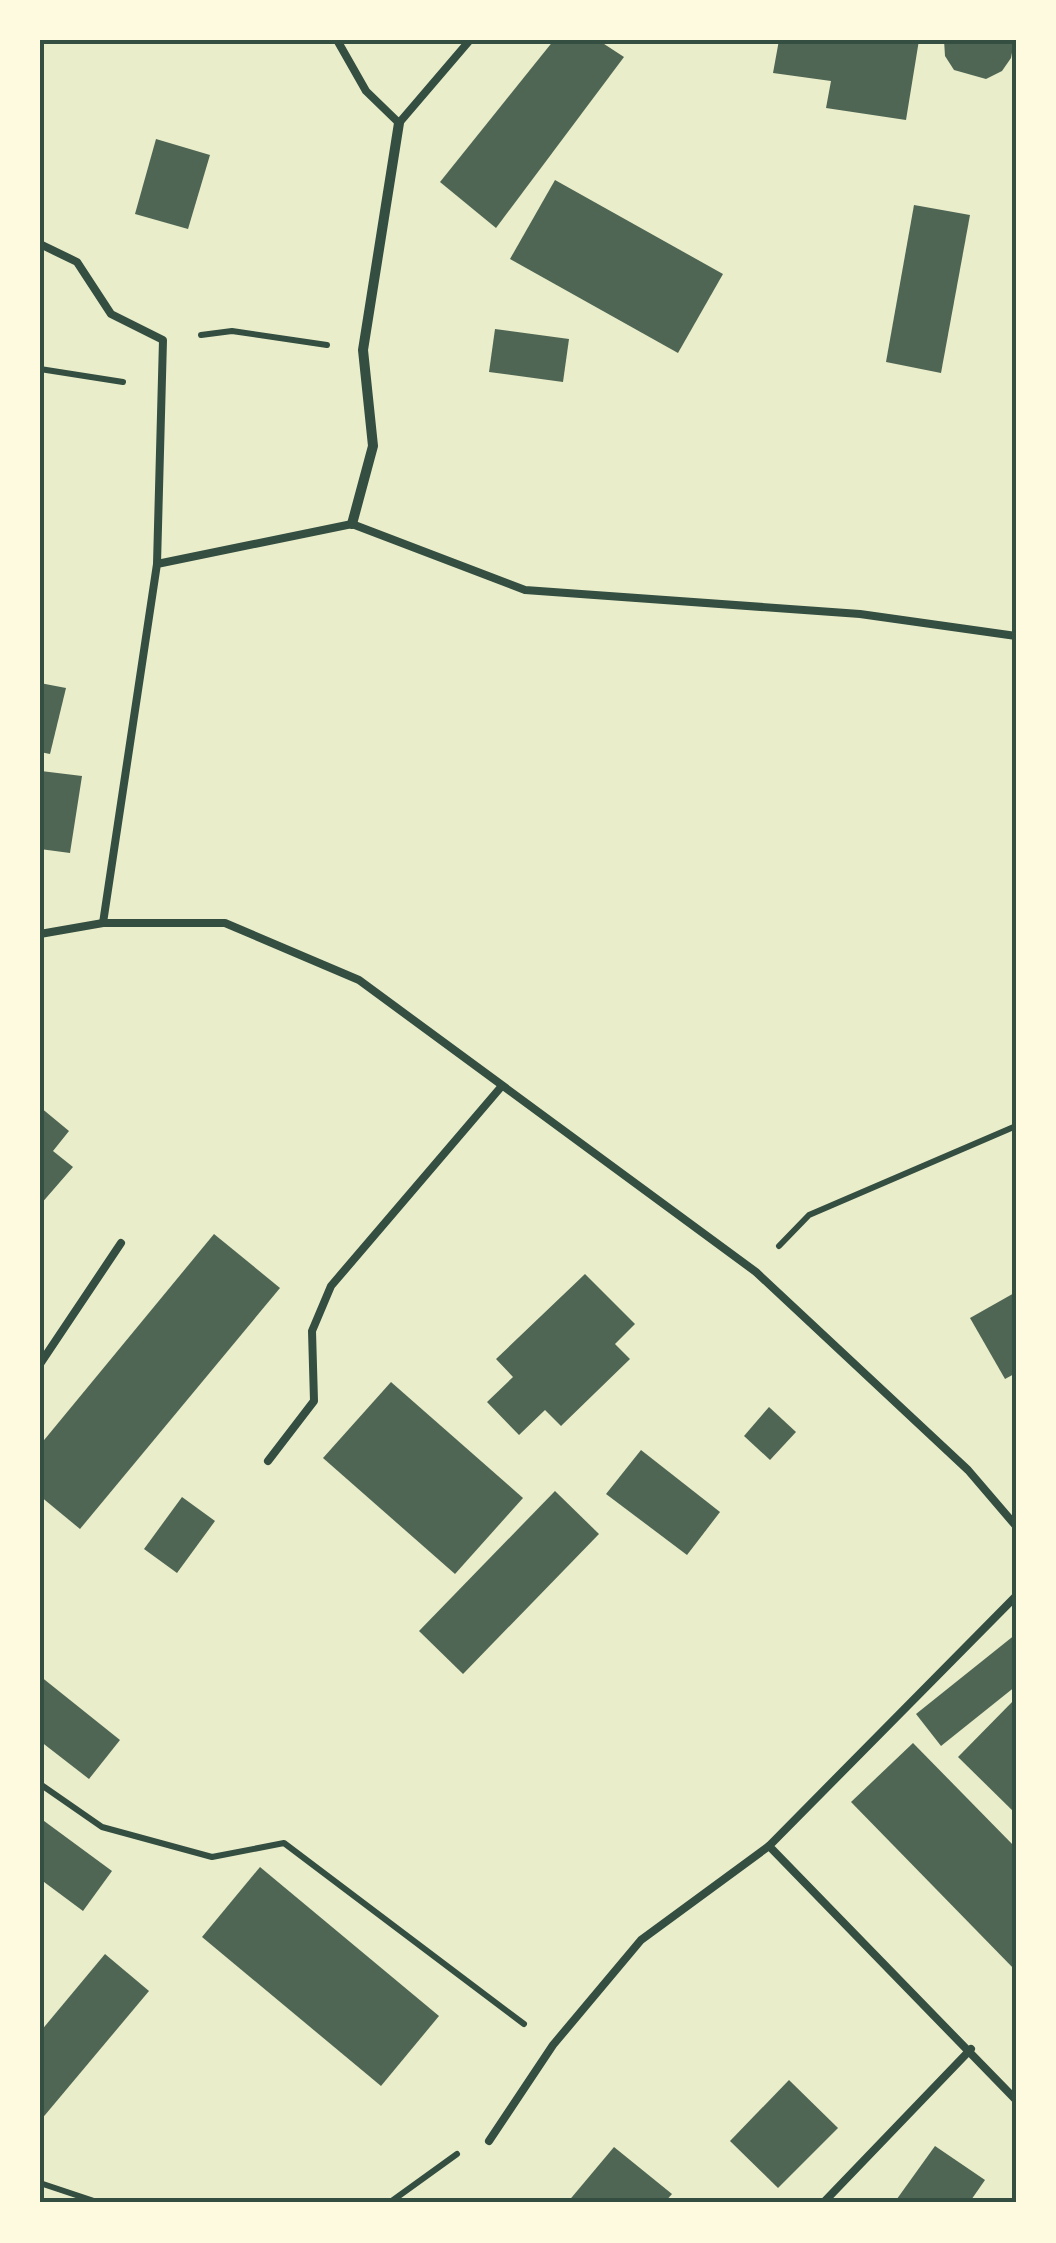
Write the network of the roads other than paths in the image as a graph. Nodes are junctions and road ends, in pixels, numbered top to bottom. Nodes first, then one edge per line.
1 (337, 40) edge
2 (470, 40) edge
3 (399, 123) junction
4 (40, 244) edge
5 (352, 524) junction
6 (157, 564) junction
7 (1016, 636) edge
8 (103, 923) junction
9 (40, 934) edge
10 (500, 1088) junction
11 (121, 1243) dead end
12 (40, 1364) edge
13 (268, 1461) dead end
14 (1016, 1526) edge
15 (1016, 1596) edge
16 (770, 1846) junction
17 (971, 2049) junction
18 (1016, 2100) edge
19 (489, 2141) road end
20 (823, 2203) edge

1 - 3 lane
2 - 3 lane
3 - 5 street
4 - 6 lane
5 - 6 lane
5 - 7 lane
6 - 8 lane
8 - 9 lane
8 - 10 lane
10 - 13 lane
10 - 14 lane
11 - 12 lane
15 - 16 lane
16 - 17 lane
16 - 19 lane
17 - 18 lane
17 - 20 lane

